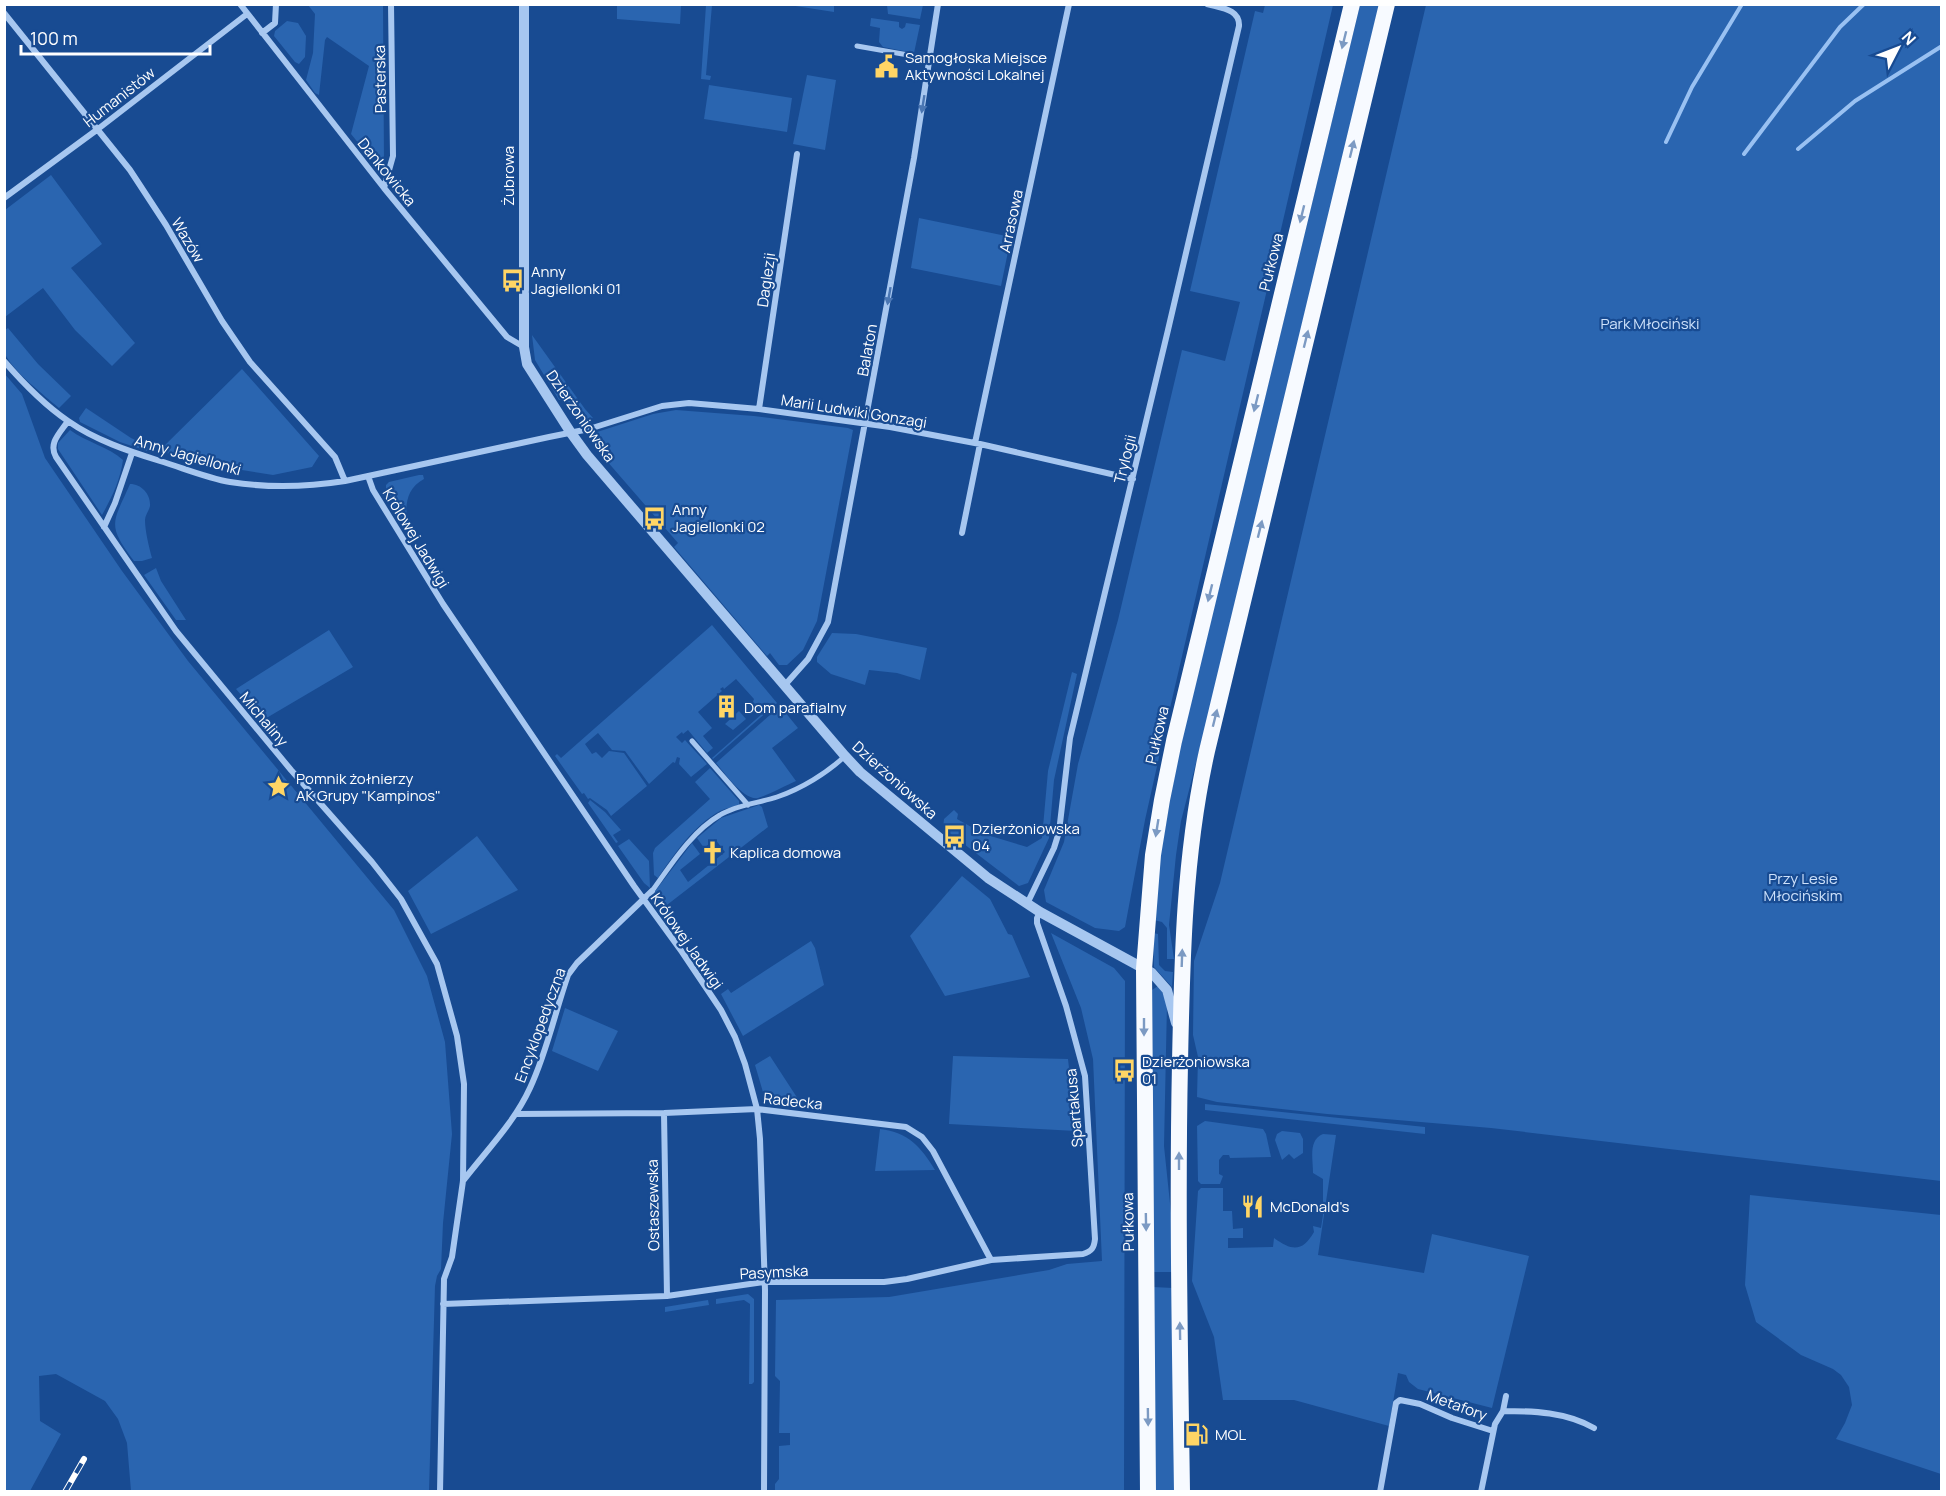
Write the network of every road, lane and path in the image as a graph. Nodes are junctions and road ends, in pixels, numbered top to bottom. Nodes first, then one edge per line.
1 (240, 4) edge
2 (276, 4) edge
3 (391, 4) edge
4 (524, 4) edge
5 (938, 4) edge
6 (1070, 4) edge
7 (1207, 4) edge
8 (1352, 4) edge
9 (1387, 4) edge
10 (4, 13) edge
11 (247, 14) junction
12 (262, 33) junction
13 (857, 46) dead end
14 (914, 56) dead end
15 (98, 129) junction
16 (797, 154) dead end
17 (384, 188) junction
18 (4, 198) edge
19 (524, 347) junction
20 (4, 361) edge
21 (759, 409) junction
22 (69, 421) junction
23 (865, 424) junction
24 (571, 434) junction
25 (978, 444) junction
26 (132, 453) junction
27 (368, 476) junction
28 (1133, 479) junction
29 (345, 481) junction
30 (104, 527) junction
31 (962, 533) dead end
32 (784, 686) junction
33 (692, 741) dead end
34 (844, 756) junction
35 (748, 805) junction
36 (652, 891) joint
37 (644, 899) junction
38 (1027, 904) junction
39 (1040, 912) junction
40 (1144, 969) junction
41 (1180, 1038) junction
42 (757, 1109) junction
43 (664, 1113) junction
44 (516, 1114) junction
45 (463, 1181) junction
46 (1095, 1239) joint
47 (992, 1260) junction
48 (764, 1282) junction
49 (667, 1296) junction
50 (443, 1304) junction
51 (1506, 1396) dead end
52 (1505, 1411) junction
53 (1594, 1428) dead end
54 (1493, 1431) junction
55 (440, 1491) edge
56 (764, 1491) edge
57 (1148, 1491) edge
58 (1182, 1491) edge
59 (1380, 1491) edge
60 (1480, 1491) edge

1 - 11 street, Dankowicka
2 - 12 street
3 - 17 street, Pasterska
4 - 19 street, Żubrowa
5 -> 23 street, Balaton
6 - 25 street, Arrasowa
7 - 28 street, Trylogii
8 -> 40 highway, Pułkowa
41 -> 9 highway
10 - 15 street, Wazów
11 - 12 street, Dankowicka
11 - 15 street, Humanistów
12 - 17 street, Dankowicka
13 - 14 street
15 - 18 street, Humanistów
15 - 29 street, Wazów
16 - 21 street, Daglezji
17 - 19 street, Dankowicka
19 - 24 street, Dzierżoniowska
20 - 22 street, Anny Jagiellonki
21 - 23 street, Marii Ludwiki Gonzagi
21 - 24 street, Marii Ludwiki Gonzagi
22 - 26 street, Anny Jagiellonki
22 - 30 street, Michaliny
23 - 25 street, Marii Ludwiki Gonzagi
23 - 32 street, Balaton
24 - 27 street, Anny Jagiellonki
24 - 32 street, Dzierżoniowska
25 - 28 street, Marii Ludwiki Gonzagi
25 - 31 street, Arrasowa
26 - 29 street, Anny Jagiellonki
26 - 30 street
27 - 29 street, Anny Jagiellonki
27 - 37 street, Królowej Jadwigi
28 - 38 street, Trylogii
30 - 45 street, Michaliny
32 - 34 street, Dzierżoniowska
33 - 35 street
34 - 35 street, Encyklopedyczna
34 - 38 street, Dzierżoniowska
35 - 36 street, Encyklopedyczna
36 - 37 street, Encyklopedyczna
37 - 42 street, Królowej Jadwigi
37 - 44 street, Encyklopedyczna
38 - 39 street, Dzierżoniowska
39 - 40 street, Dzierżoniowska
39 - 46 street, Spartakusa
40 - 41 street, Dzierżoniowska
40 -> 57 highway, Pułkowa
58 -> 41 highway
42 - 43 street, Radecka
42 - 47 street, Radecka
42 - 48 street, Królowej Jadwigi
43 - 44 street, Radecka
43 - 49 street, Ostaszewska
44 - 45 street, Encyklopedyczna
45 - 50 street
46 - 47 street, Pasymska
47 - 48 street, Pasymska
48 - 49 street, Pasymska
48 - 56 street, Królowej Jadwigi
49 - 50 street, Pasymska
50 - 55 street
51 - 52 street
52 - 53 street
52 - 54 street
54 - 59 street, Metafory
54 - 60 street

